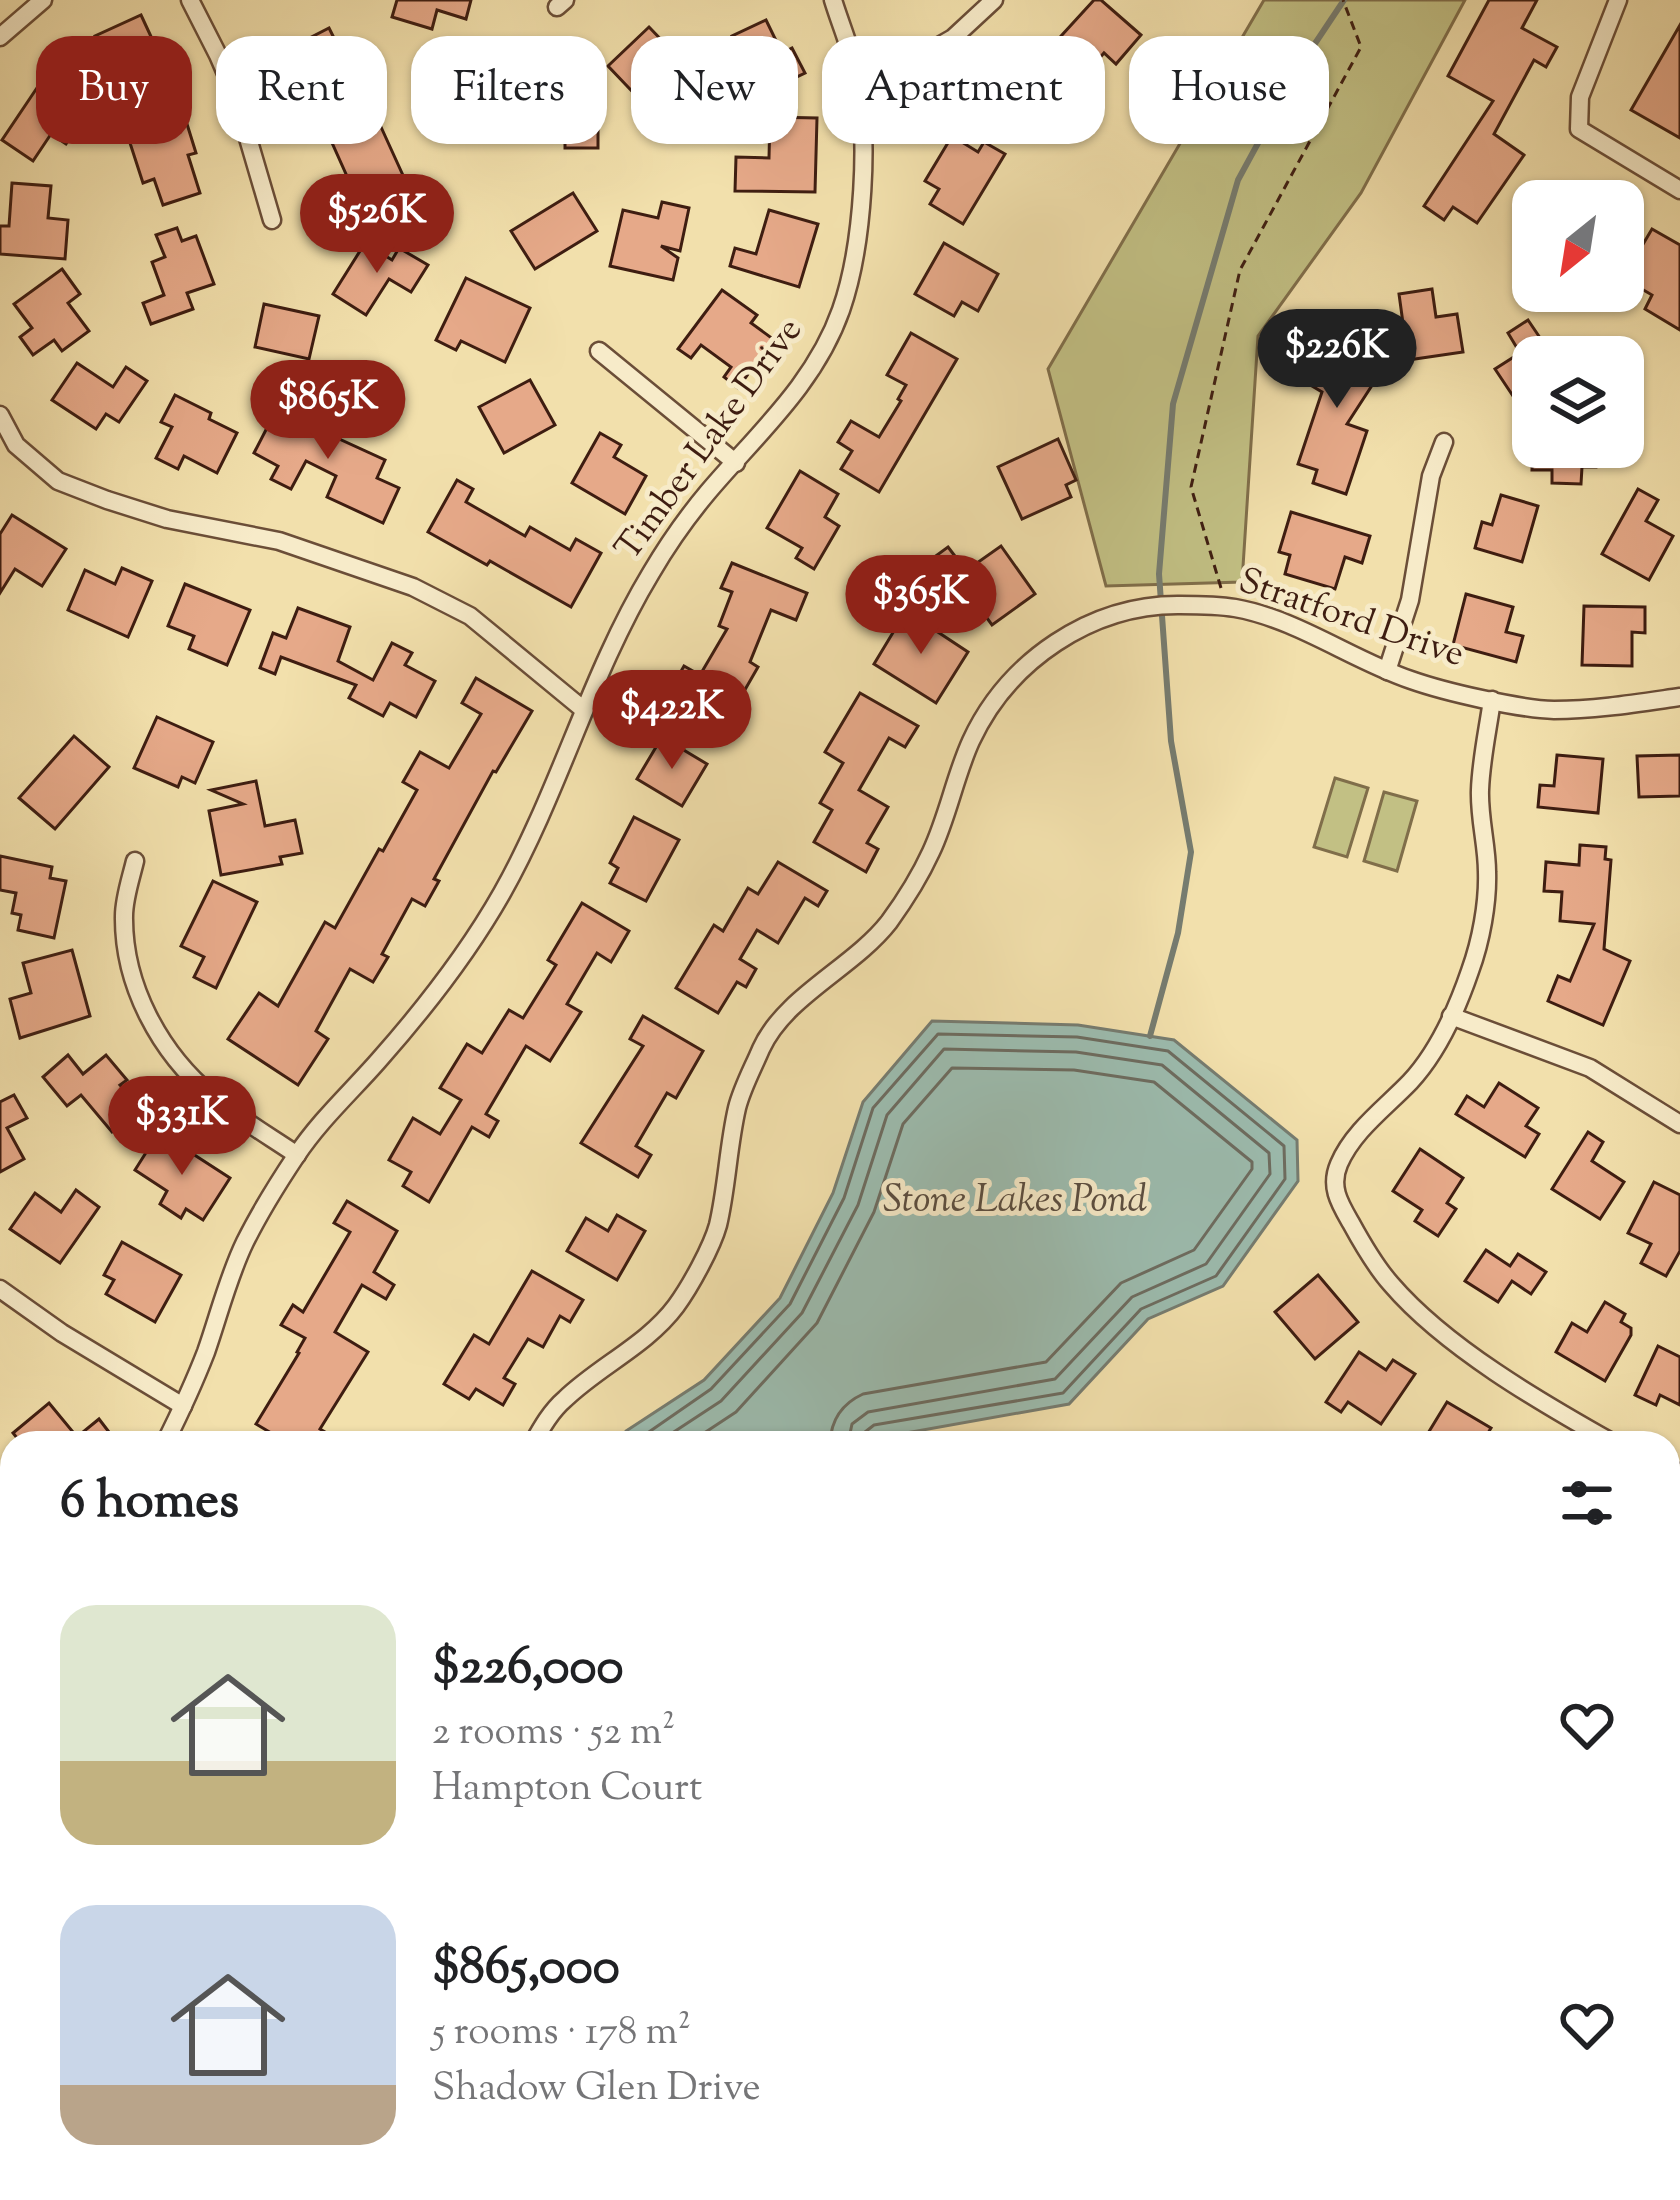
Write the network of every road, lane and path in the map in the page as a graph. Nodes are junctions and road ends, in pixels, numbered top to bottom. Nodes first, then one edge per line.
1 (43, 0) edge
2 (190, 0) edge
3 (833, 0) edge
4 (994, 0) edge
5 (1343, 0) edge
6 (1618, 0) edge
7 (844, 36) edge
8 (955, 36) edge
9 (0, 37) edge
10 (862, 144) edge
11 (1680, 190) edge
12 (272, 220) dead end
13 (599, 351) dead end
14 (0, 415) edge
15 (1444, 442) dead end
16 (736, 463) junction
17 (1227, 607) junction
18 (1388, 670) junction
19 (1680, 697) edge
20 (1492, 700) junction
21 (584, 710) junction
22 (135, 861) dead end
23 (1451, 1016) junction
24 (1680, 1124) edge
25 (297, 1155) junction
26 (0, 1289) edge
27 (183, 1406) junction
28 (171, 1431) edge
29 (540, 1431) edge
30 (1593, 1431) edge

1 - 9 street
2 - 12 street
3 - 7 street, Timber Lake Drive
4 - 8 street
5 - 17 path
6 - 11 street
10 - 16 street, Timber Lake Drive
13 - 16 street
14 - 21 street
15 - 18 street
16 - 21 street, Timber Lake Drive
17 - 18 street, Stratford Drive
17 - 29 street, Stratford Drive
18 - 20 street, Stratford Drive
19 - 20 street, Stratford Drive
20 - 23 street
21 - 25 street, Timber Lake Drive
22 - 25 street
23 - 24 street
23 - 30 street
25 - 27 street, Timber Lake Drive
26 - 27 street
27 - 28 street, Timber Lake Drive

